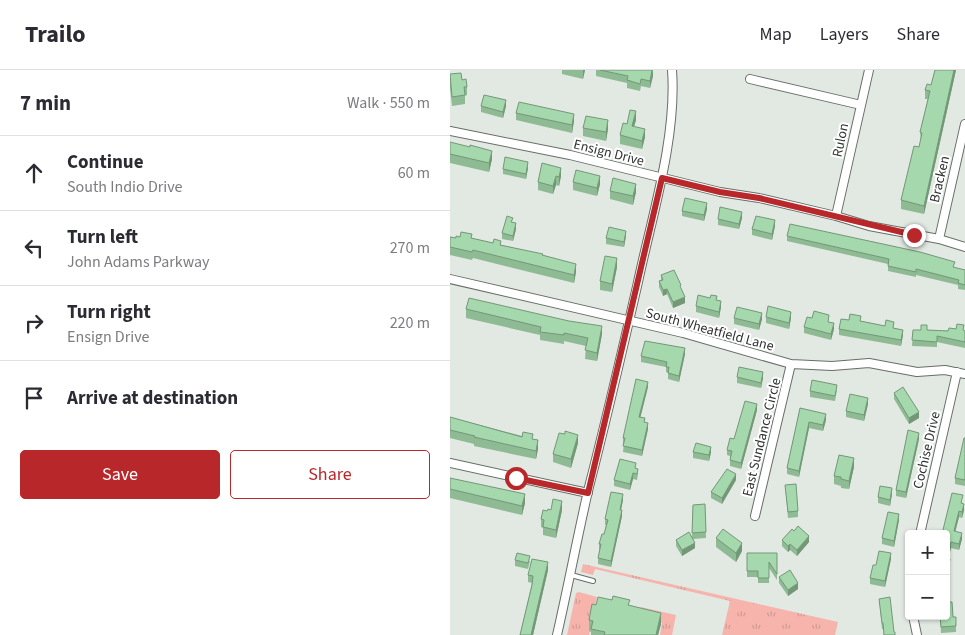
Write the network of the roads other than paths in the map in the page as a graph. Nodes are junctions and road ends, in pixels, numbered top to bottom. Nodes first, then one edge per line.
1 (672, 70) edge
2 (869, 70) edge
3 (750, 79) dead end
4 (861, 104) junction
5 (965, 124) edge
6 (450, 131) edge
7 (662, 178) junction
8 (836, 216) junction
9 (939, 239) junction
10 (965, 247) edge
11 (450, 279) edge
12 (629, 320) junction
13 (791, 364) junction
14 (961, 373) edge
15 (450, 463) edge
16 (588, 493) junction
17 (754, 516) dead end
18 (921, 530) edge
19 (571, 575) junction
20 (593, 581) dead end
21 (915, 620) edge
22 (557, 635) edge
23 (917, 635) edge

1 - 7 street
2 - 4 street, Rulon
3 - 4 street
4 - 8 street, Rulon
5 - 9 street, Bracken
6 - 7 street, Ensign Drive
7 - 8 street, Ensign Drive
7 - 12 street
8 - 9 street, Ensign Drive
9 - 10 street, Ensign Drive
11 - 12 street, South Wheatfield Lane
12 - 13 street, South Wheatfield Lane
12 - 16 street
13 - 14 street, South Wheatfield Lane
13 - 17 street, East Sundance Circle
14 - 18 street, Cochise Drive
15 - 16 street
16 - 19 street
19 - 20 lane
19 - 22 street
21 - 23 street

